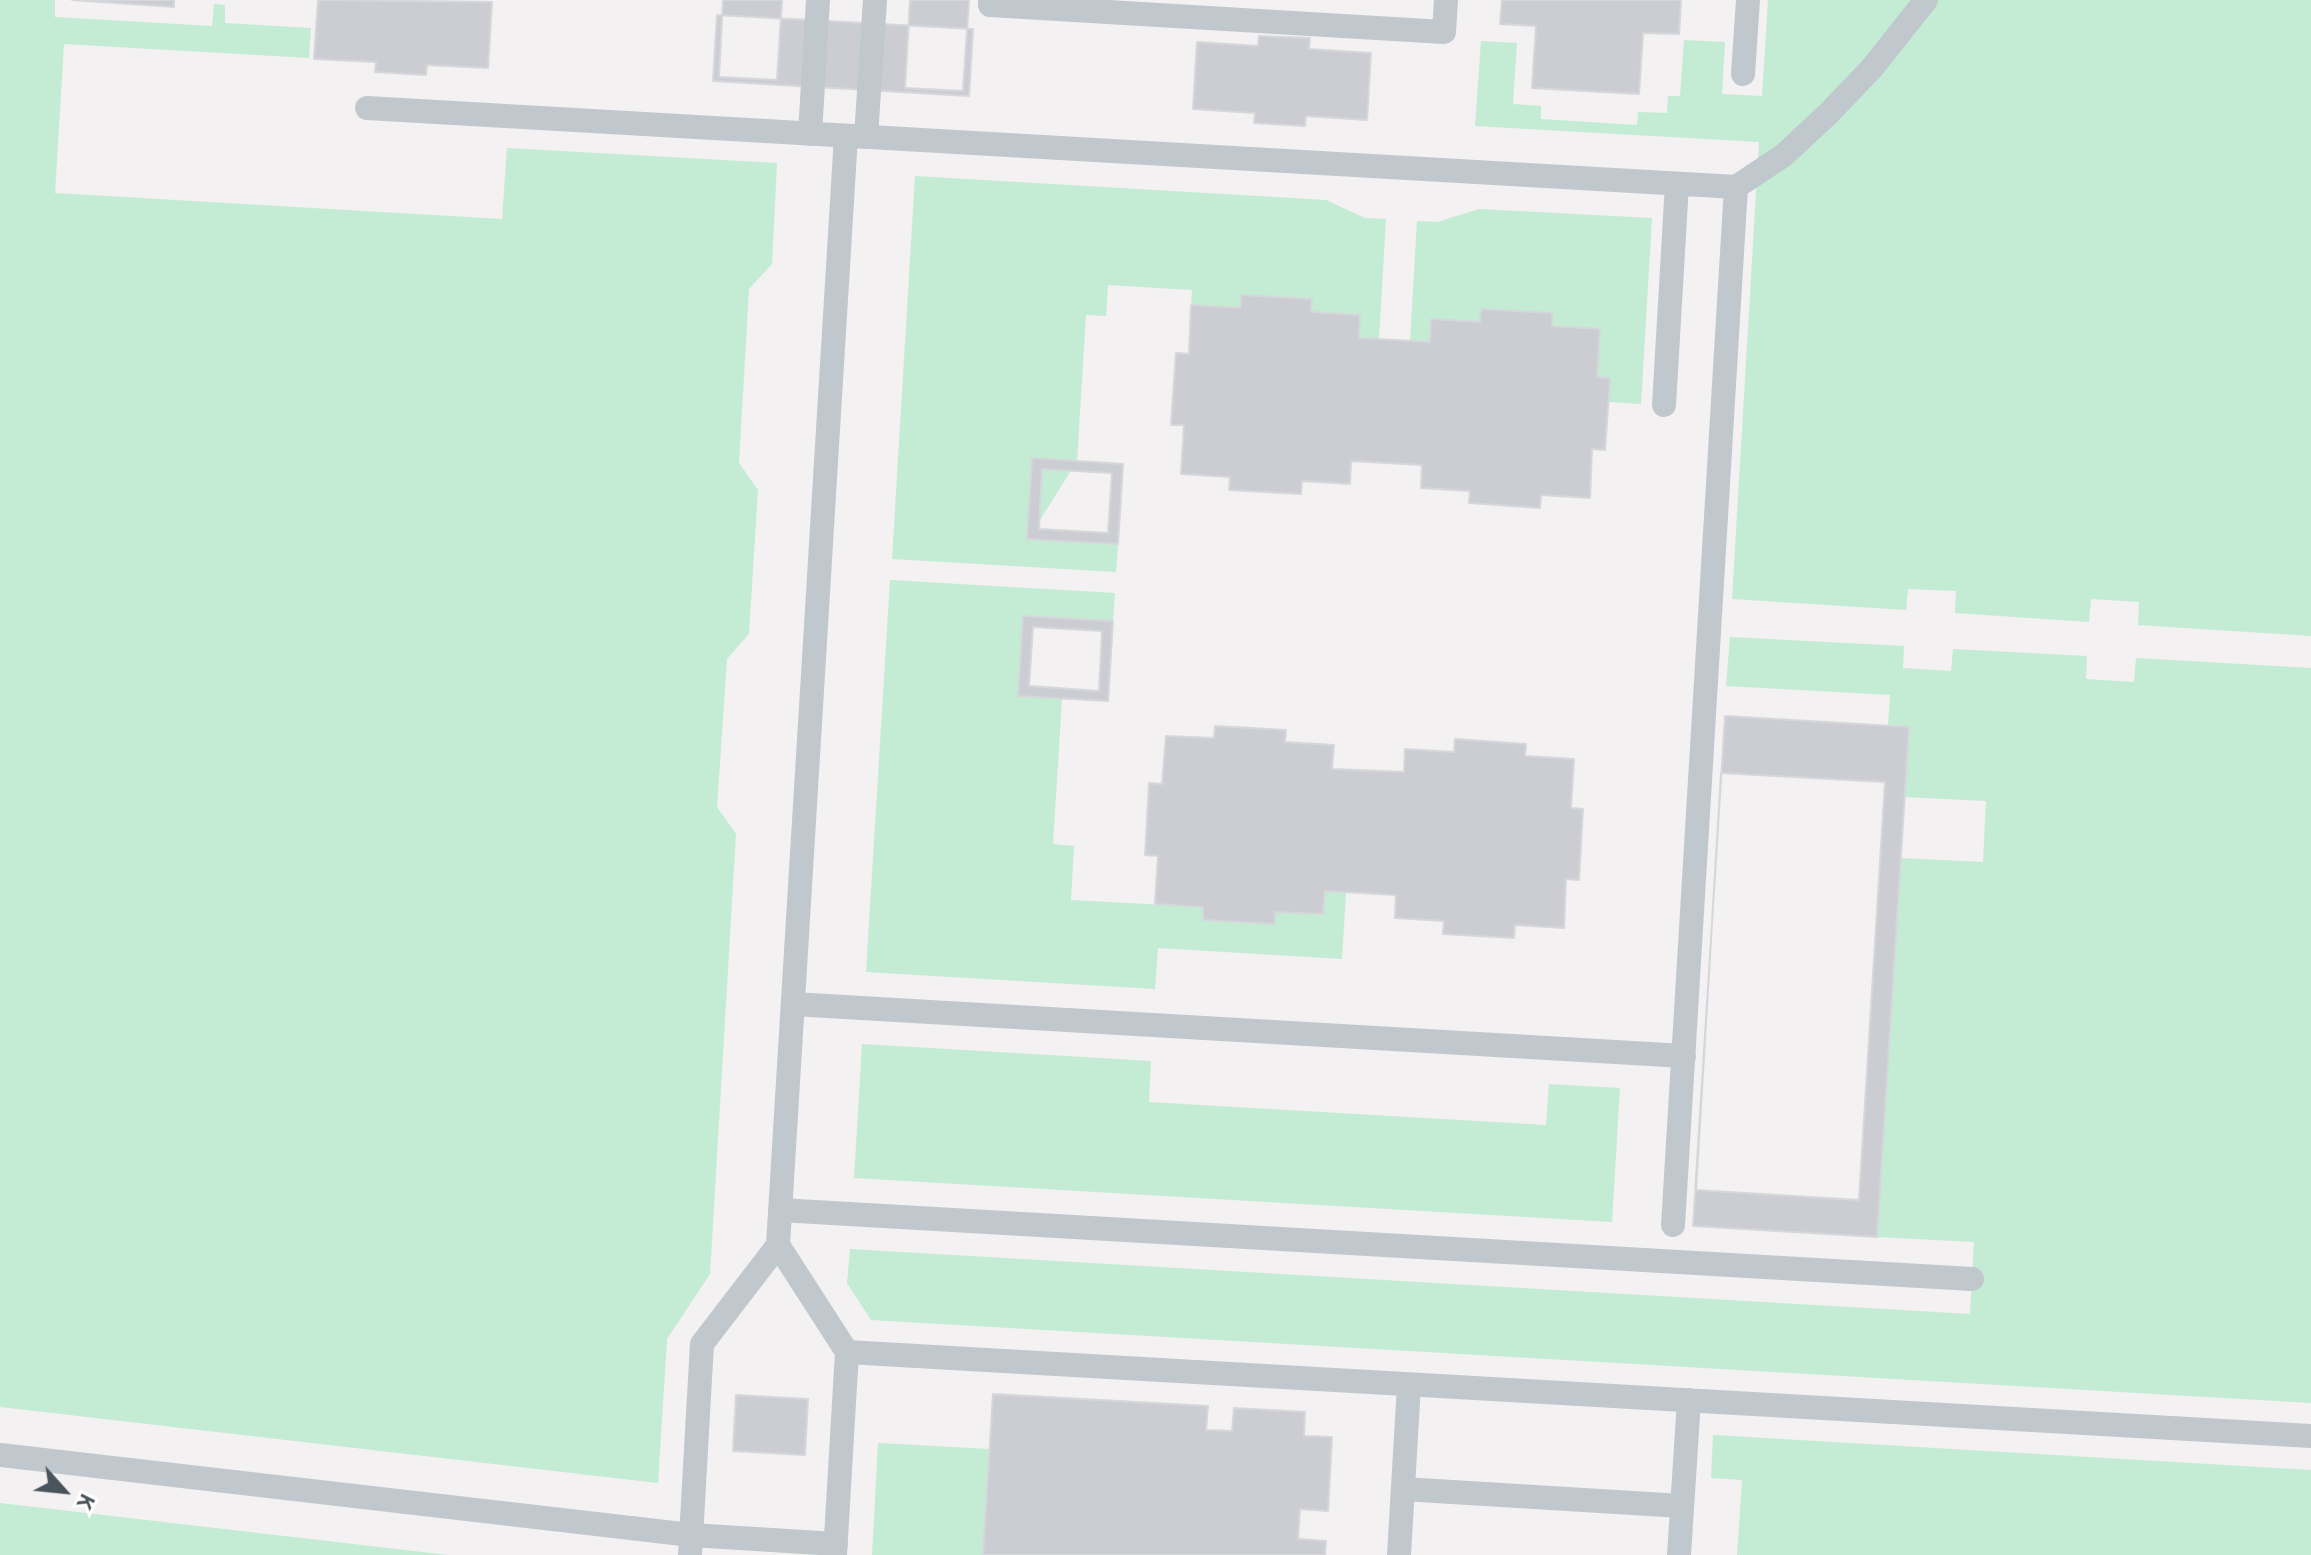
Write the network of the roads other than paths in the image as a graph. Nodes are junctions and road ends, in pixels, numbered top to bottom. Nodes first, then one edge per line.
1 (818, 0) edge
2 (875, 0) edge
3 (990, 0) edge
4 (1446, 0) edge
5 (1748, 0) edge
6 (1926, 0) edge
7 (1743, 74) dead end
8 (367, 108) dead end
9 (810, 134) junction
10 (856, 137) junction
11 (1677, 184) junction
12 (1736, 187) junction
13 (1664, 405) dead end
14 (793, 1004) junction
15 (1684, 1056) junction
16 (780, 1210) junction
17 (1673, 1225) dead end
18 (778, 1245) junction
19 (1972, 1279) dead end
20 (847, 1352) junction
21 (1409, 1385) junction
22 (1689, 1400) junction
23 (2311, 1436) edge
24 (0, 1455) edge
25 (1403, 1489) junction
26 (1682, 1506) junction
27 (691, 1545) edge
28 (836, 1549) edge
29 (1399, 1555) edge
30 (1679, 1555) edge

1 - 9 lane
2 - 10 lane
3 - 4 lane
5 - 7 lane
6 - 12 lane
8 - 9 lane
9 - 10 lane
10 - 11 lane
10 - 14 lane
11 - 12 lane
11 - 13 lane
12 - 15 lane
14 - 15 lane
14 - 16 lane
15 - 17 lane
16 - 18 lane
16 - 19 lane
18 - 20 lane
18 - 27 lane
20 - 21 lane
20 - 28 lane
21 - 22 lane
21 - 25 lane
22 - 23 lane
22 - 26 lane
24 - 27 lane
25 - 26 lane
25 - 29 lane
26 - 30 lane
27 - 28 lane

